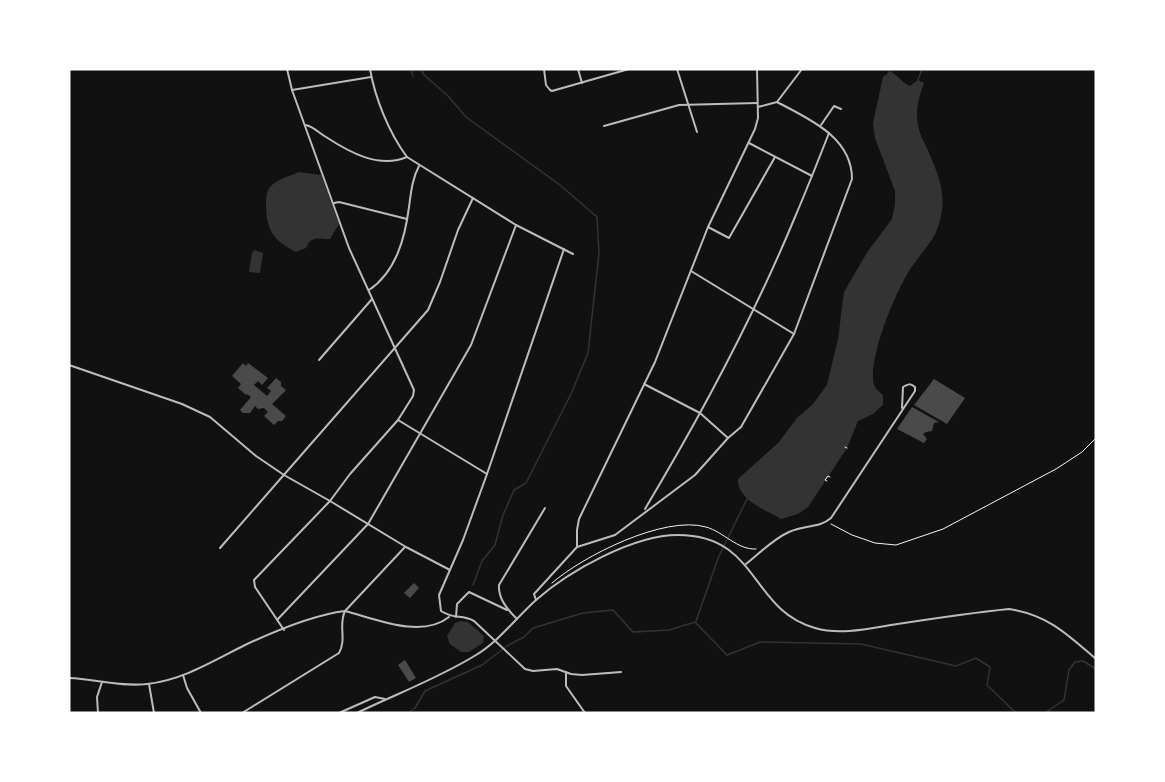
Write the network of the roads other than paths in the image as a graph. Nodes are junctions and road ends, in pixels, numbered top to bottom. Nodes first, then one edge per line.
1 (287, 69) edge
2 (370, 69) edge
3 (544, 69) edge
4 (578, 69) edge
5 (629, 69) edge
6 (677, 69) edge
7 (757, 69) edge
8 (802, 69) edge
9 (371, 77) junction
10 (582, 83) junction
11 (292, 90) junction
12 (777, 102) junction
13 (758, 103) junction
14 (688, 105) junction
15 (758, 107) junction
16 (841, 109) dead end
17 (306, 124) junction
18 (821, 125) junction
19 (604, 126) dead end
20 (697, 132) dead end
21 (829, 133) junction
22 (749, 143) junction
23 (407, 157) junction
24 (775, 157) junction
25 (419, 166) junction
26 (812, 176) junction
27 (473, 198) junction
28 (334, 202) junction
29 (407, 219) junction
30 (516, 225) junction
31 (708, 227) junction
32 (564, 249) junction
33 (573, 254) dead end
34 (692, 271) junction
35 (368, 290) junction
36 (372, 298) junction
37 (752, 309) junction
38 (794, 334) junction
39 (395, 347) junction
40 (319, 360) dead end
41 (69, 364) edge
42 (644, 384) junction
43 (902, 408) junction
44 (700, 413) junction
45 (398, 420) junction
46 (421, 435) junction
47 (728, 438) junction
48 (487, 474) junction
49 (284, 475) junction
50 (330, 501) junction
51 (545, 508) dead end
52 (644, 511) junction
53 (368, 524) junction
54 (406, 547) junction
55 (578, 547) junction
56 (220, 548) dead end
57 (746, 564) junction
58 (450, 570) junction
59 (536, 600) junction
60 (508, 610) junction
61 (345, 611) junction
62 (449, 617) junction
63 (456, 617) junction
64 (517, 619) junction
65 (277, 621) junction
66 (284, 630) junction
67 (496, 640) junction
68 (1096, 659) edge
69 (566, 672) junction
70 (621, 672) dead end
71 (183, 675) junction
72 (69, 678) edge
73 (102, 682) junction
74 (149, 684) junction
75 (385, 699) junction
76 (98, 713) edge
77 (154, 713) edge
78 (201, 713) edge
79 (242, 713) edge
80 (339, 713) edge
81 (357, 713) edge
82 (585, 713) edge

1 - 11 street
2 - 9 street
3 - 10 street
4 - 10 street
5 - 10 street
6 - 14 street
7 - 13 street
8 - 12 street
9 - 11 street
9 - 23 street
11 - 17 street
12 - 15 street
12 - 18 street
13 - 14 street
13 - 15 street
14 - 19 street
14 - 20 street
15 - 22 street
16 - 18 street
17 - 23 street
17 - 28 street
18 - 21 street
21 - 26 street
21 - 38 street
22 - 24 street
22 - 31 street
23 - 25 street
24 - 26 street
24 - 31 street
25 - 27 street
25 - 29 street
26 - 37 street
27 - 30 street
27 - 39 street
28 - 29 street
28 - 35 street
29 - 35 street
30 - 32 street
30 - 46 street
31 - 34 street
32 - 33 street
32 - 48 street
34 - 37 street
34 - 42 street
35 - 36 street
36 - 39 street
36 - 40 street
37 - 38 street
37 - 44 street
38 - 47 street
39 - 45 street
39 - 49 street
41 - 49 street
42 - 44 street
42 - 55 street
43 - 43 street
43 - 57 street
44 - 47 street
44 - 52 street
45 - 46 street
45 - 50 street
46 - 48 street
46 - 53 street
47 - 52 street
48 - 58 street
49 - 50 street
49 - 56 street
50 - 53 street
50 - 65 street
51 - 60 street
52 - 55 street
53 - 54 street
53 - 65 street
54 - 58 street
54 - 61 street
55 - 59 street
57 - 59 street
57 - 68 street
58 - 62 street
59 - 64 street
60 - 63 street
60 - 64 street
61 - 62 street
61 - 66 street
61 - 79 street
62 - 63 street
63 - 67 street
64 - 67 street
65 - 66 street
66 - 71 street
67 - 69 street
67 - 75 street
69 - 70 street
69 - 82 street
71 - 74 street
71 - 78 street
72 - 73 street
73 - 74 street
73 - 76 street
74 - 77 street
75 - 80 street
75 - 81 street

